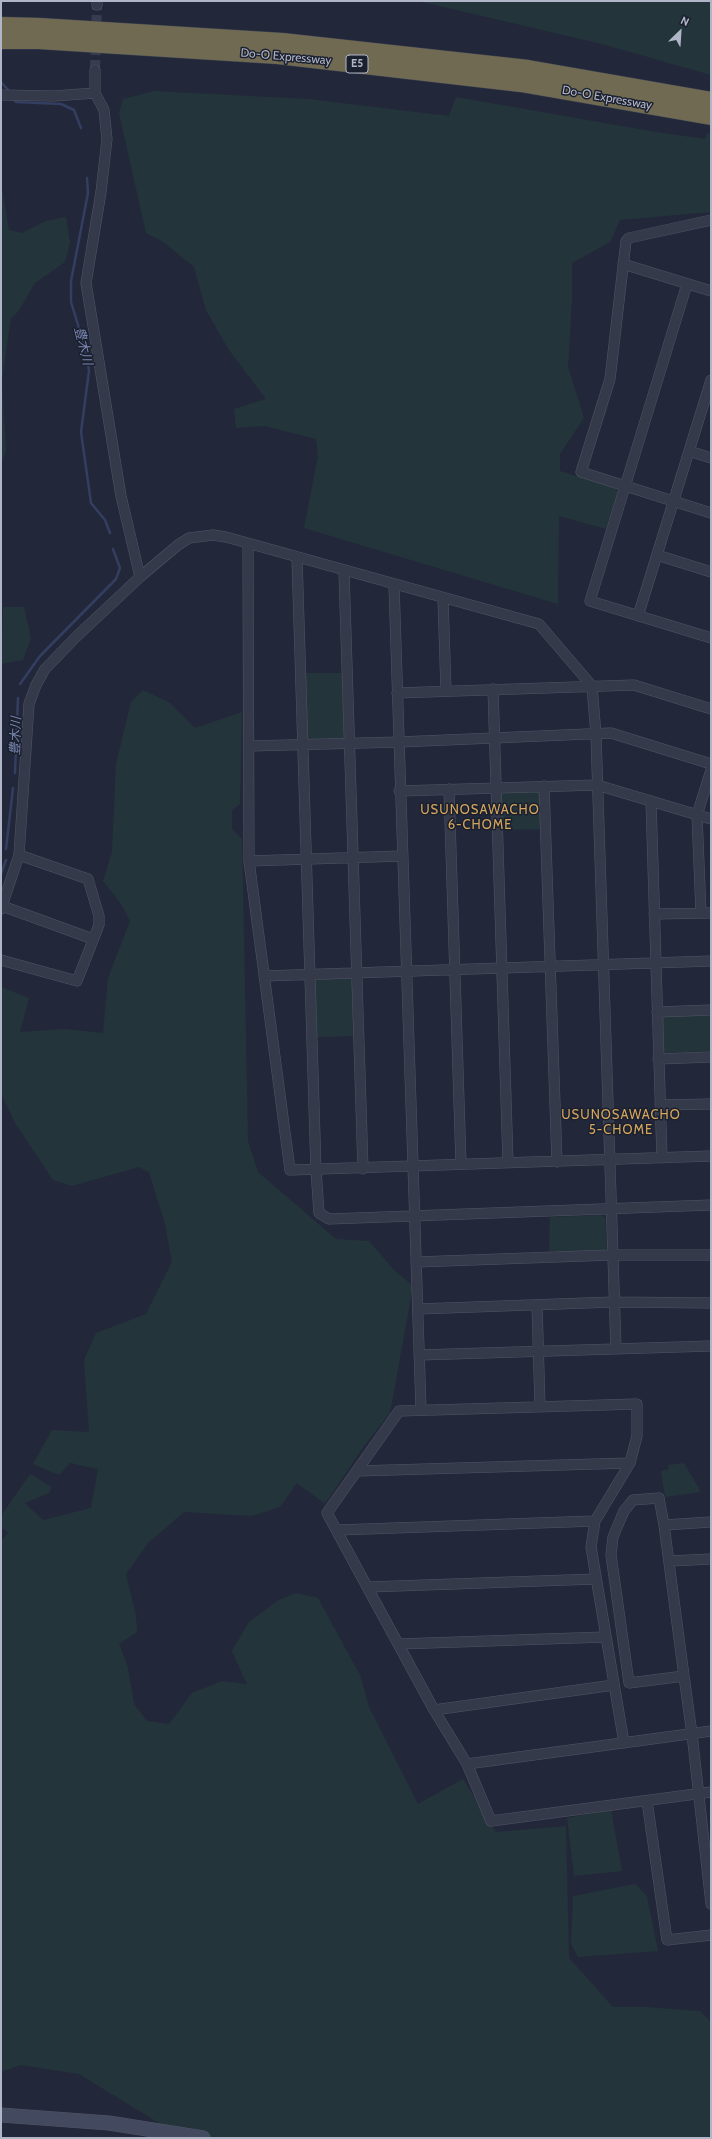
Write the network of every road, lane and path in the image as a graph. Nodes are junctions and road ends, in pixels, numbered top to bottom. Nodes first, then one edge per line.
1 (1, 26) edge
2 (1, 40) edge
3 (95, 70) tunnel mouth
4 (95, 94) junction
5 (8, 95) edge
6 (711, 100) edge
7 (711, 116) edge
8 (711, 220) edge
9 (622, 264) junction
10 (687, 284) junction
11 (711, 291) edge
12 (711, 380) edge
13 (708, 403) edge
14 (689, 451) junction
15 (711, 458) edge
16 (625, 486) junction
17 (674, 502) junction
18 (711, 513) edge
19 (248, 545) junction
20 (657, 555) junction
21 (297, 558) junction
22 (344, 572) junction
23 (711, 572) edge
24 (140, 577) junction
25 (394, 585) junction
26 (443, 598) junction
27 (638, 616) junction
28 (711, 638) edge
29 (592, 686) junction
30 (493, 690) junction
31 (446, 691) junction
32 (397, 693) junction
33 (711, 709) edge
34 (596, 735) junction
35 (495, 738) junction
36 (398, 742) junction
37 (350, 743) junction
38 (303, 744) junction
39 (250, 746) junction
40 (711, 764) edge
41 (711, 770) edge
42 (597, 785) junction
43 (544, 786) junction
44 (497, 787) junction
45 (449, 788) junction
46 (400, 791) junction
47 (651, 801) junction
48 (697, 815) junction
49 (711, 819) edge
50 (18, 855) junction
51 (402, 856) junction
52 (354, 858) junction
53 (307, 859) junction
54 (249, 861) junction
55 (2, 908) edge
56 (706, 913) edge
57 (654, 914) junction
58 (93, 939) junction
59 (1, 960) edge
60 (711, 961) edge
61 (656, 963) junction
62 (603, 965) junction
63 (503, 968) junction
64 (550, 968) junction
65 (454, 970) junction
66 (406, 972) junction
67 (357, 974) junction
68 (310, 975) junction
69 (264, 976) junction
70 (711, 1010) edge
71 (657, 1012) junction
72 (711, 1058) edge
73 (658, 1059) junction
74 (711, 1104) edge
75 (660, 1105) junction
76 (711, 1156) edge
77 (662, 1158) junction
78 (609, 1160) junction
79 (508, 1162) junction
80 (557, 1162) junction
81 (461, 1164) junction
82 (413, 1166) junction
83 (363, 1169) junction
84 (316, 1170) junction
85 (711, 1205) edge
86 (611, 1208) junction
87 (414, 1216) junction
88 (612, 1255) junction
89 (711, 1255) edge
90 (416, 1262) junction
91 (614, 1302) junction
92 (711, 1303) edge
93 (537, 1305) junction
94 (418, 1309) junction
95 (711, 1346) edge
96 (616, 1349) junction
97 (539, 1352) junction
98 (419, 1356) junction
99 (540, 1406) junction
100 (421, 1409) junction
101 (630, 1463) junction
102 (357, 1470) junction
103 (595, 1521) junction
104 (711, 1522) edge
105 (664, 1525) junction
106 (337, 1530) junction
107 (711, 1559) edge
108 (669, 1561) junction
109 (596, 1579) junction
110 (368, 1587) junction
111 (604, 1636) junction
112 (399, 1644) junction
113 (684, 1676) junction
114 (614, 1685) junction
115 (434, 1710) junction
116 (711, 1731) edge
117 (692, 1734) junction
118 (624, 1743) junction
119 (467, 1764) junction
120 (711, 1792) edge
121 (699, 1794) junction
122 (647, 1801) junction
123 (709, 1864) edge
124 (711, 1904) edge
125 (711, 1935) edge
126 (1, 2115) edge
127 (162, 2135) edge
128 (203, 2138) edge

1 - 6 highway, Do-O Expressway / E5
2 - 7 highway, Do-O Expressway / E5
3 - 4 street
4 - 5 street
4 - 24 street
8 - 9 street
9 - 10 street
9 - 16 street
10 - 11 street
10 - 16 street
12 - 13 street
13 - 14 street
14 - 15 street
14 - 17 street
16 - 17 street
16 - 27 street
17 - 18 street
17 - 20 street
19 - 21 street
19 - 24 street
19 - 39 street
20 - 23 street
20 - 27 street
21 - 22 street
21 - 38 street
22 - 25 street
22 - 37 street
24 - 50 street
25 - 26 street
25 - 32 street
26 - 29 street
26 - 31 street
27 - 28 street
29 - 30 street
29 - 33 street
29 - 34 street
30 - 31 street
30 - 35 street
31 - 32 street
32 - 36 street
34 - 35 street
34 - 40 street
34 - 42 street
35 - 36 street
35 - 44 street
36 - 37 street
36 - 46 street
37 - 38 street
37 - 52 street
38 - 39 street
38 - 53 street
39 - 54 street
41 - 48 street
42 - 43 street
42 - 47 street
42 - 62 street
43 - 44 street
43 - 64 street
44 - 45 street
44 - 63 street
45 - 46 street
45 - 65 street
46 - 51 street
47 - 48 street
47 - 57 street
48 - 49 street
48 - 56 street
50 - 55 street
50 - 58 street
51 - 52 street
51 - 66 street
52 - 53 street
52 - 67 street
53 - 54 street
53 - 68 street
54 - 69 street
55 - 58 street
56 - 57 street
57 - 61 street
58 - 59 street
60 - 61 street
61 - 62 street
61 - 71 street
62 - 64 street
62 - 78 street
63 - 64 street
63 - 65 street
63 - 79 street
64 - 80 street
65 - 66 street
65 - 81 street
66 - 67 street
66 - 82 street
67 - 68 street
67 - 83 street
68 - 69 street
68 - 84 street
69 - 84 street
70 - 71 street
71 - 73 street
72 - 73 street
73 - 75 street
74 - 75 street
75 - 77 street
76 - 77 street
77 - 78 street
78 - 80 street
78 - 86 street
79 - 80 street
79 - 81 street
81 - 82 street
82 - 83 street
82 - 87 street
83 - 84 street
84 - 87 street
85 - 86 street
86 - 87 street
86 - 88 street
87 - 90 street
88 - 89 street
88 - 90 street
88 - 91 street
90 - 94 street
91 - 92 street
91 - 93 street
91 - 96 street
93 - 94 street
93 - 97 street
94 - 98 street
95 - 96 street
96 - 97 street
97 - 98 street
97 - 99 street
98 - 100 street
99 - 100 street
99 - 101 street
100 - 102 street
101 - 102 street
101 - 103 street
102 - 106 street
103 - 106 street
103 - 109 street
104 - 105 street
105 - 108 street
105 - 113 street
106 - 110 street
107 - 108 street
108 - 113 street
109 - 110 street
109 - 111 street
110 - 112 street
111 - 112 street
111 - 114 street
112 - 115 street
113 - 117 street
114 - 115 street
114 - 118 street
115 - 119 street
116 - 117 street
117 - 118 street
117 - 121 street
118 - 119 street
119 - 122 street
120 - 121 street
121 - 122 street
121 - 123 street
122 - 125 street
123 - 124 street
126 - 127 street
127 - 128 street

